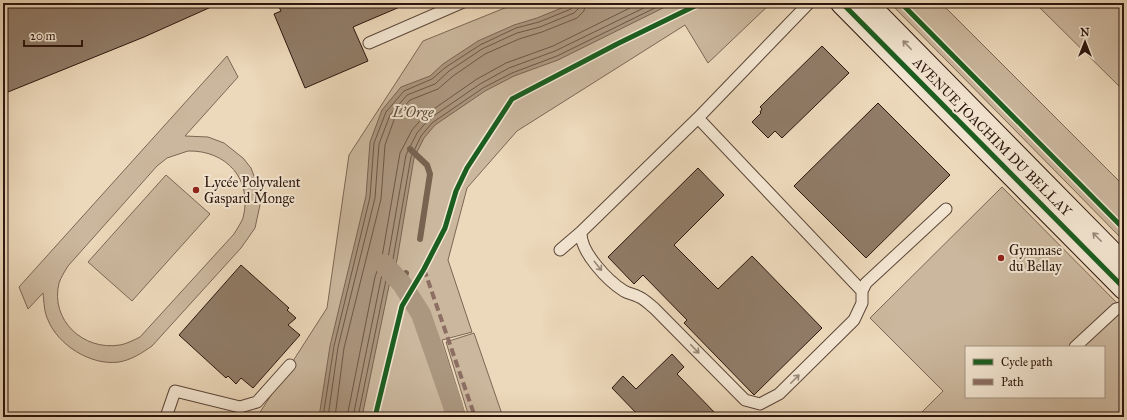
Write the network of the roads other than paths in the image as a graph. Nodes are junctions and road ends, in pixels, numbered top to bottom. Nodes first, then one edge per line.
1 (461, 3) edge
2 (808, 3) edge
3 (842, 3) edge
4 (866, 3) edge
5 (370, 43) dead end
6 (698, 118) junction
7 (946, 209) dead end
8 (581, 232) junction
9 (560, 250) dead end
10 (1124, 265) edge
11 (1124, 288) edge
12 (862, 291) junction
13 (1124, 307) edge
14 (1076, 346) edge
15 (290, 365) dead end
16 (166, 417) edge

1 - 5 lane
2 - 6 lane
3 - 11 street, AVENUE JOACHIM DU BELLAY
10 -> 4 street, AVENUE JOACHIM DU BELLAY
6 - 8 lane
6 - 12 lane
7 - 12 lane
8 - 9 lane
8 -> 12 lane
13 - 14 lane
15 - 16 lane

